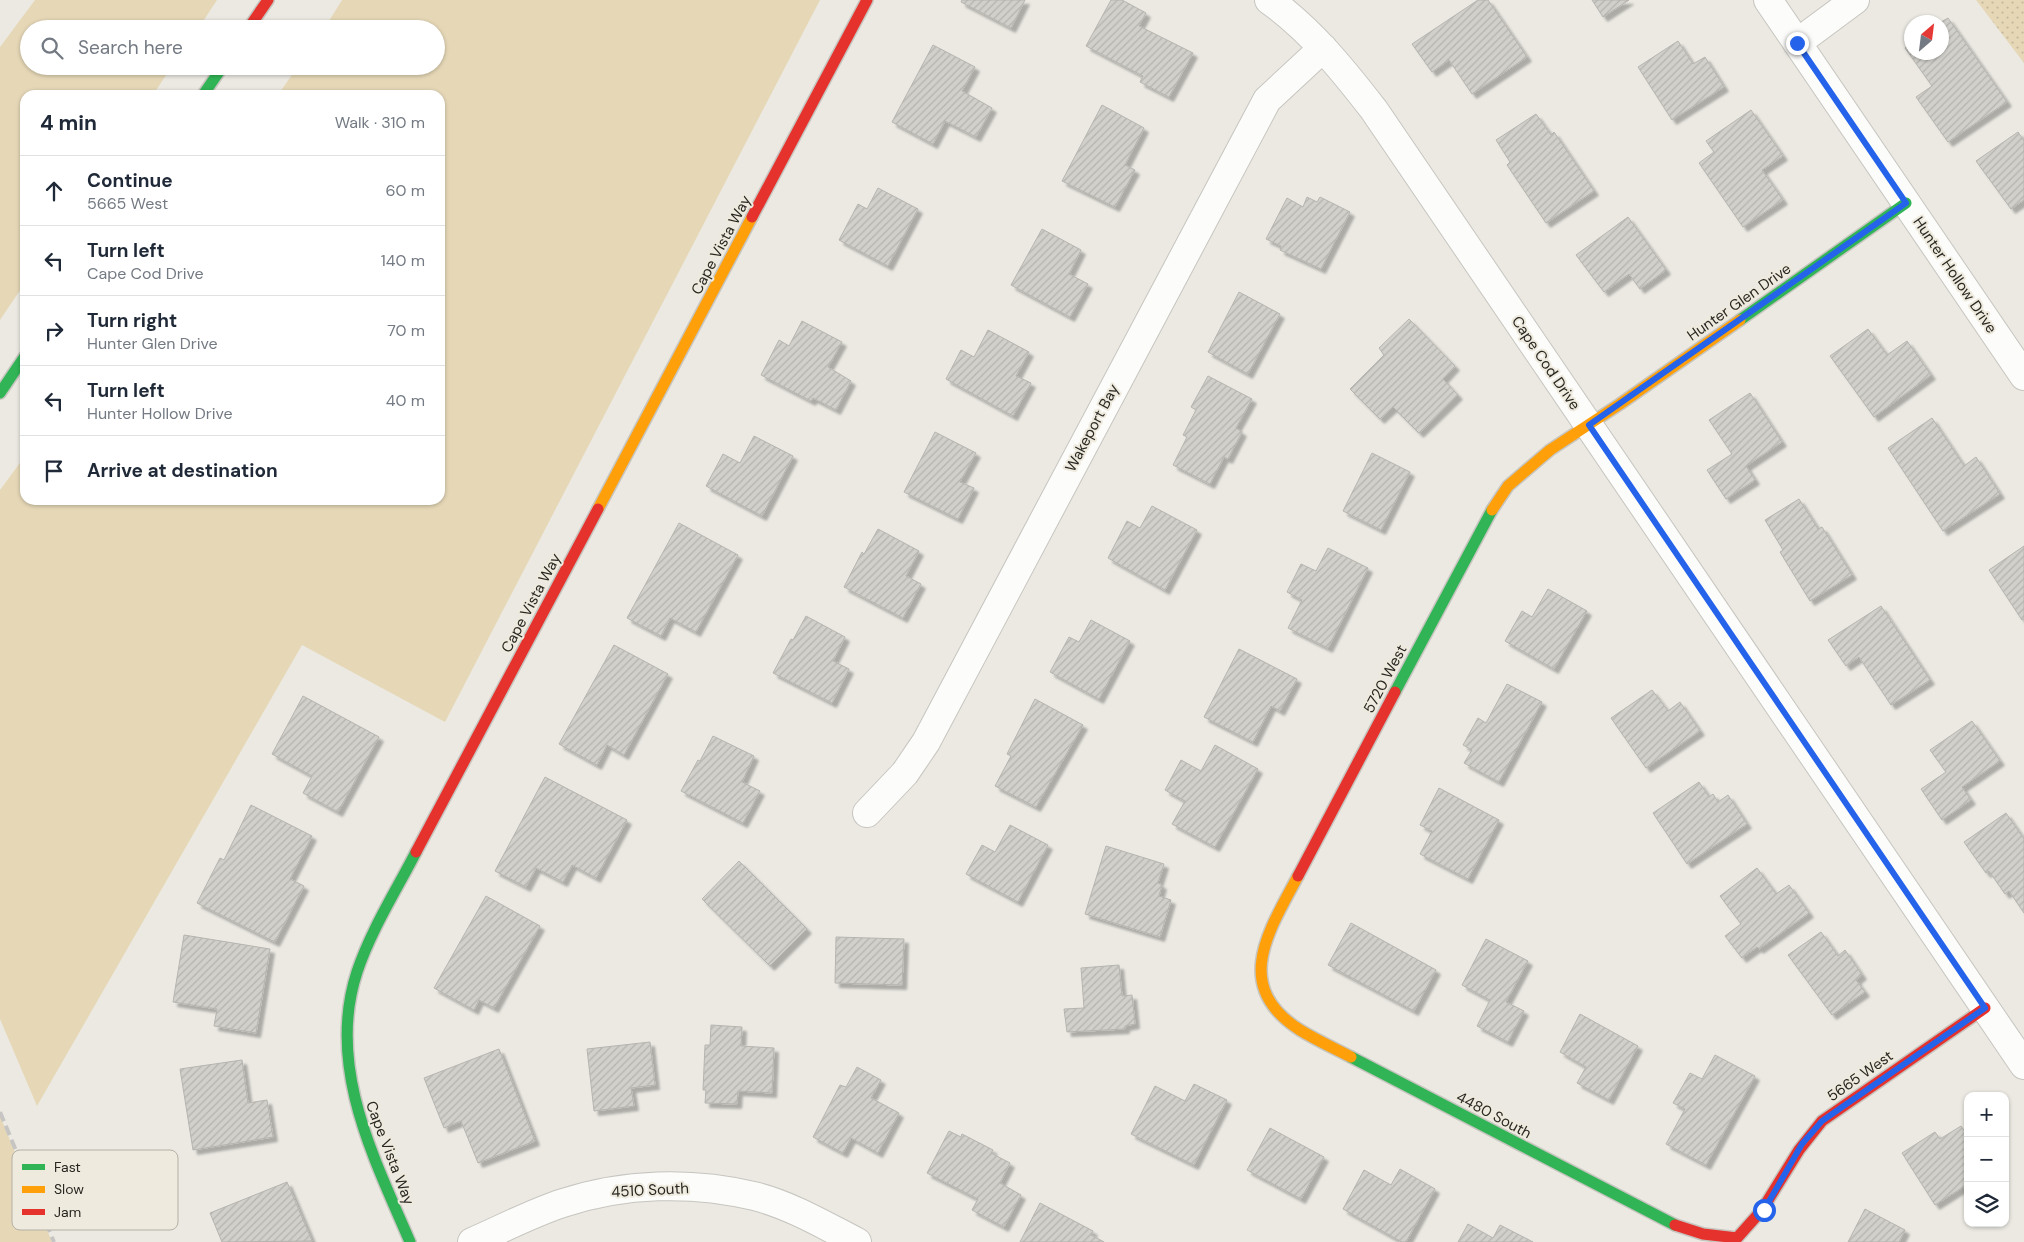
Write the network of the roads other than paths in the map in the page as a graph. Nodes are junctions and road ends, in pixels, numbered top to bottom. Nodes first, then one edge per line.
1 (268, 0) edge
2 (867, 0) edge
3 (1269, 0) edge
4 (1768, 0) edge
5 (1855, 0) edge
6 (254, 20) edge
7 (1797, 43) junction
8 (1324, 48) junction
9 (217, 75) edge
10 (206, 90) edge
11 (1906, 203) junction
12 (20, 363) edge
13 (2024, 376) edge
14 (0, 393) edge
15 (1589, 425) junction
16 (867, 814) dead end
17 (1261, 982) joint
18 (1985, 1008) junction
19 (2024, 1065) edge
20 (1737, 1238) joint
21 (410, 1242) edge
22 (472, 1242) edge
23 (857, 1242) edge

1 - 6 main road
2 - 21 main road, Cape Vista Way
3 - 8 street, Cape Cod Drive
4 - 7 street, Hunter Hollow Drive
5 - 7 street
7 - 11 street, Hunter Hollow Drive
8 - 15 street, Cape Cod Drive
8 - 16 street, Wakeport Bay
9 - 10 main road
11 - 13 street, Hunter Hollow Drive
11 - 15 main road, Hunter Glen Drive
12 - 14 main road
15 - 17 main road, 5720 West
15 - 18 street, Cape Cod Drive
17 - 20 main road, 4480 South
18 - 19 street, Cape Cod Drive
18 - 20 main road, 5665 West
22 - 23 street, 4510 South

